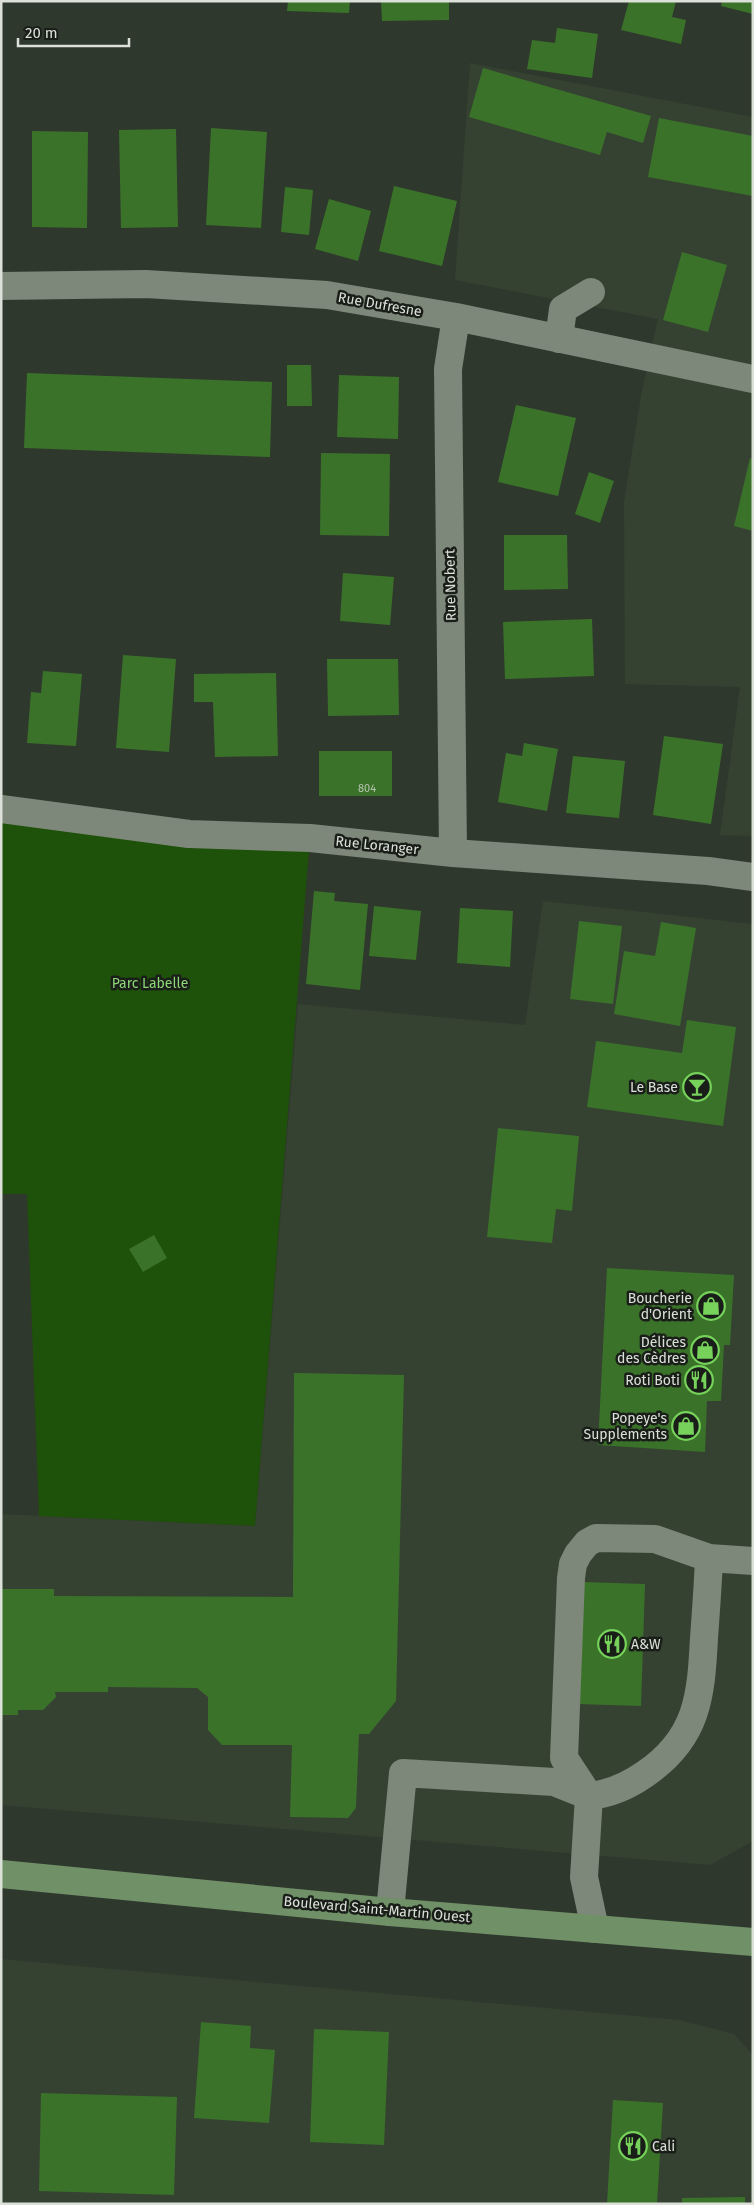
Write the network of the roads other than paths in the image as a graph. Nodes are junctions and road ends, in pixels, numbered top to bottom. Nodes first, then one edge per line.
1 (1, 286) edge
2 (591, 292) dead end
3 (456, 317) junction
4 (560, 339) junction
5 (753, 379) edge
6 (1, 809) edge
7 (452, 853) junction
8 (753, 877) edge
9 (709, 1558) junction
10 (753, 1560) edge
11 (589, 1796) junction
12 (1, 1874) edge
13 (390, 1912) junction
14 (595, 1928) junction
15 (753, 1942) edge

1 - 3 street, Rue Dufresne
2 - 4 street
3 - 4 street, Rue Dufresne
3 - 7 street, Rue Nobert
4 - 5 street, Rue Dufresne
6 - 7 street, Rue Loranger
7 - 8 street, Rue Loranger
9 - 10 street
9 - 11 street
9 - 11 street
11 - 13 street
11 - 14 street
12 - 13 main road, Boulevard Saint-Martin Ouest
13 - 14 main road, Boulevard Saint-Martin Ouest
14 - 15 main road, Boulevard Saint-Martin Ouest

